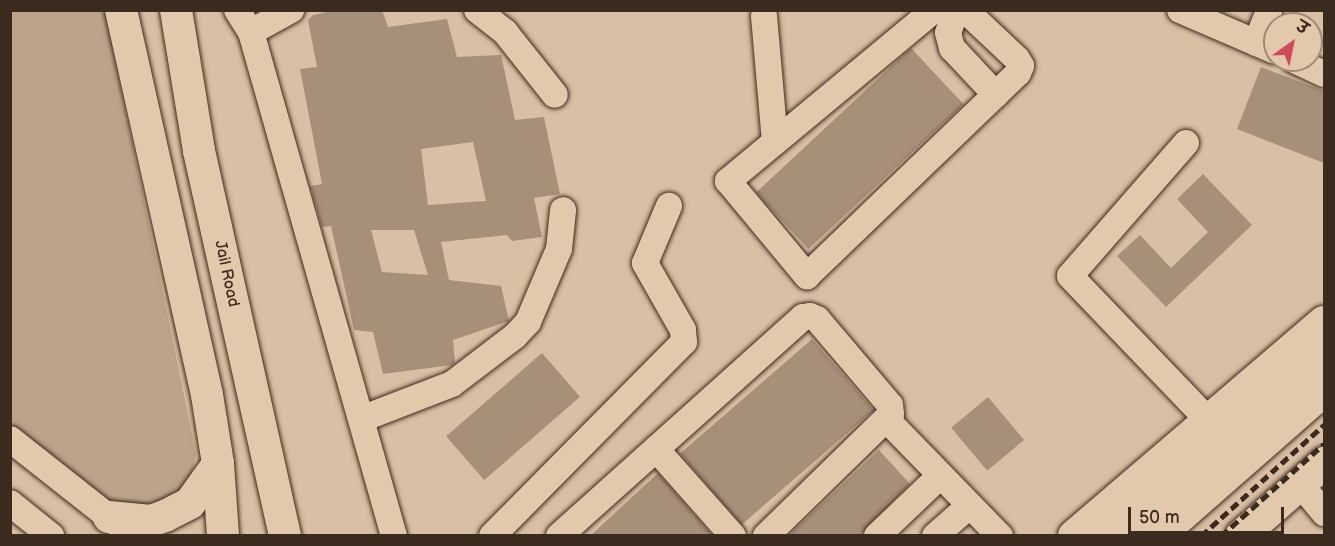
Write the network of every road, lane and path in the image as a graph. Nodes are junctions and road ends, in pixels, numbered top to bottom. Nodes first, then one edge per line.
1 (121, 10) edge
2 (176, 10) edge
3 (237, 10) edge
4 (291, 10) edge
5 (477, 10) edge
6 (934, 10) edge
7 (956, 10) edge
8 (965, 10) edge
9 (1180, 10) edge
10 (764, 16) dead end
11 (251, 32) junction
12 (1263, 46) edge
13 (555, 95) dead end
14 (996, 95) junction
15 (775, 142) junction
16 (1186, 143) dead end
17 (669, 206) dead end
18 (563, 210) dead end
19 (1324, 322) edge
20 (1324, 354) edge
21 (1324, 390) edge
22 (364, 418) junction
23 (1208, 420) junction
24 (888, 421) junction
25 (10, 439) edge
26 (656, 449) junction
27 (1324, 463) edge
28 (218, 464) junction
29 (940, 476) junction
30 (1300, 484) junction
31 (10, 503) edge
32 (969, 506) junction
33 (1324, 513) edge
34 (109, 517) junction
35 (51, 536) edge
36 (133, 536) edge
37 (223, 536) edge
38 (285, 536) edge
39 (394, 536) edge
40 (492, 536) edge
41 (559, 536) edge
42 (733, 536) edge
43 (766, 536) edge
44 (877, 536) edge
45 (934, 536) edge
46 (1000, 536) edge
47 (1074, 536) edge
48 (1112, 536) edge
49 (1158, 536) edge
50 (1241, 536) edge

1 - 28 main road
2 - 38 main road, Jail Road
3 - 11 street
4 - 11 street
5 - 13 street
6 - 15 street
7 - 14 street
8 - 14 street
9 - 12 street
10 - 15 street
11 - 22 street
14 - 15 street
16 - 23 street
17 - 40 street
18 - 22 street
19 - 23 main road
20 - 48 main road
21 - 49 main road
22 - 39 street
23 - 47 main road
24 - 26 street
24 - 29 street
24 - 43 street
25 - 34 street
26 - 41 street
26 - 42 street
27 - 30 main road
28 - 34 main road
28 - 37 main road
29 - 32 street
29 - 44 street
30 - 33 street
30 - 50 main road
31 - 35 street
32 - 45 street
32 - 46 street
34 - 36 street

